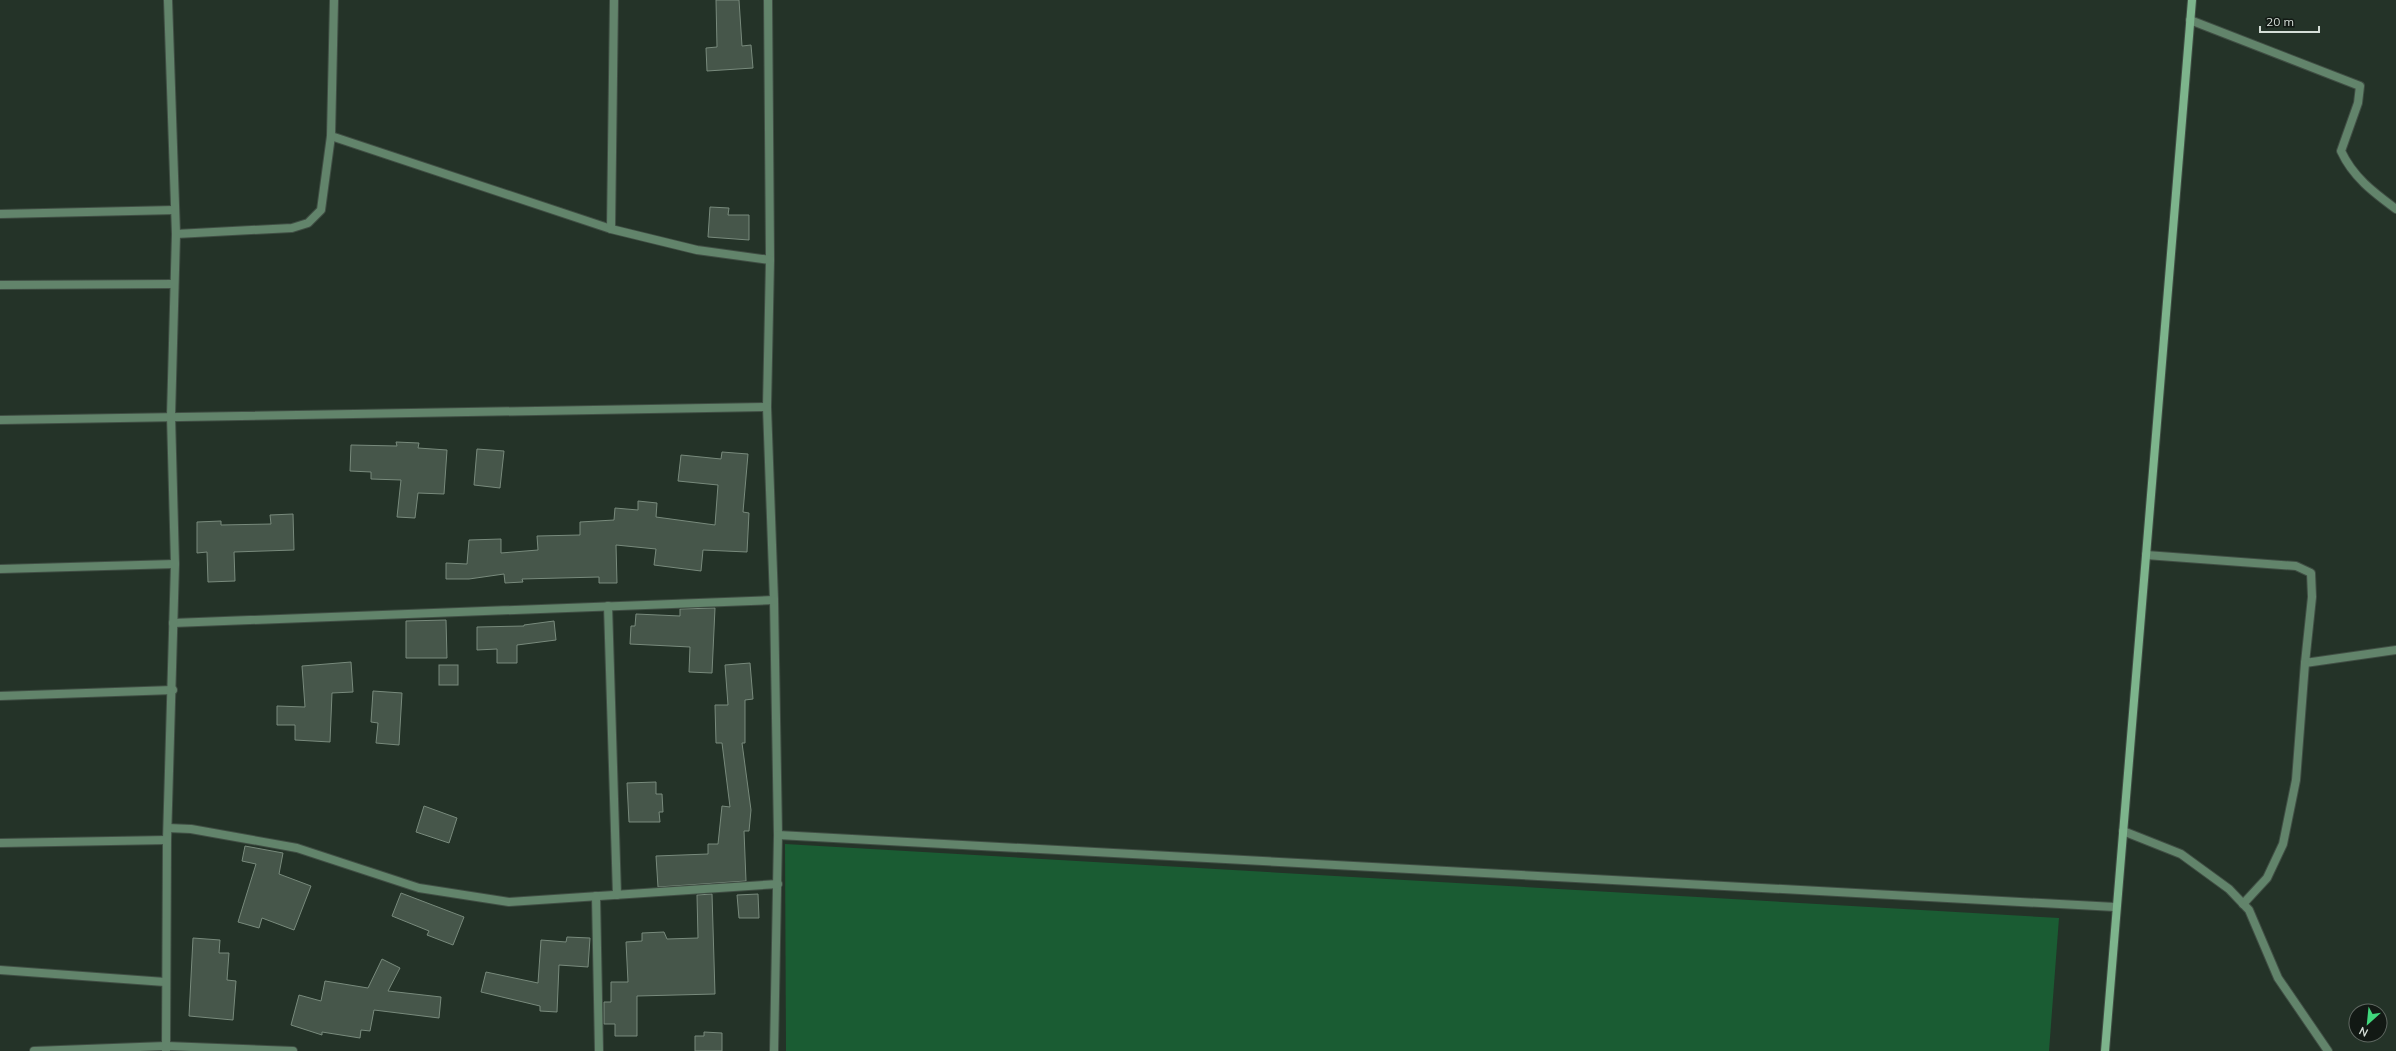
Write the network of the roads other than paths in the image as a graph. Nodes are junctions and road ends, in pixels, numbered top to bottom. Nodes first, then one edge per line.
1 (168, 0) edge
2 (334, 0) edge
3 (614, 0) edge
4 (768, 0) edge
5 (2192, 0) edge
6 (2190, 20) junction
7 (331, 136) junction
8 (2396, 209) edge
9 (175, 210) junction
10 (0, 214) edge
11 (610, 229) junction
12 (176, 234) junction
13 (770, 260) junction
14 (173, 284) junction
15 (0, 285) edge
16 (767, 407) junction
17 (171, 416) junction
18 (0, 420) edge
19 (2146, 555) junction
20 (175, 564) junction
21 (0, 569) edge
22 (774, 600) junction
23 (608, 606) junction
24 (173, 623) junction
25 (2396, 650) edge
26 (2305, 663) junction
27 (173, 690) junction
28 (0, 696) edge
29 (168, 828) junction
30 (2123, 831) junction
31 (778, 835) junction
32 (167, 840) junction
33 (0, 843) edge
34 (778, 884) junction
35 (617, 895) junction
36 (596, 896) junction
37 (2243, 904) junction
38 (2115, 907) junction
39 (0, 970) edge
40 (165, 982) junction
41 (166, 1048) edge
42 (34, 1051) edge
43 (294, 1051) edge
44 (599, 1051) edge
45 (774, 1051) edge
46 (2105, 1051) edge
47 (2328, 1051) edge

1 - 9 street
2 - 7 street
3 - 11 street
4 - 13 street
5 - 6 main road
6 - 8 street
6 - 19 main road
7 - 11 street
7 - 12 street
9 - 10 street
9 - 12 street
11 - 13 street
12 - 14 street
13 - 16 street
14 - 15 street
14 - 17 street
16 - 17 street
16 - 22 street
17 - 18 street
17 - 20 street
19 - 26 street
19 - 30 main road
20 - 21 street
20 - 24 street
22 - 23 street
22 - 31 street
23 - 24 street
23 - 35 street
24 - 27 street
25 - 26 street
26 - 37 street
27 - 28 street
27 - 29 street
29 - 32 street
29 - 36 street
30 - 37 street
30 - 38 main road
31 - 34 street
31 - 38 street
32 - 33 street
32 - 40 street
34 - 35 street
34 - 45 street
35 - 36 street
36 - 44 street
37 - 47 street
38 - 46 main road
39 - 40 street
40 - 41 street
41 - 42 street
41 - 43 street

